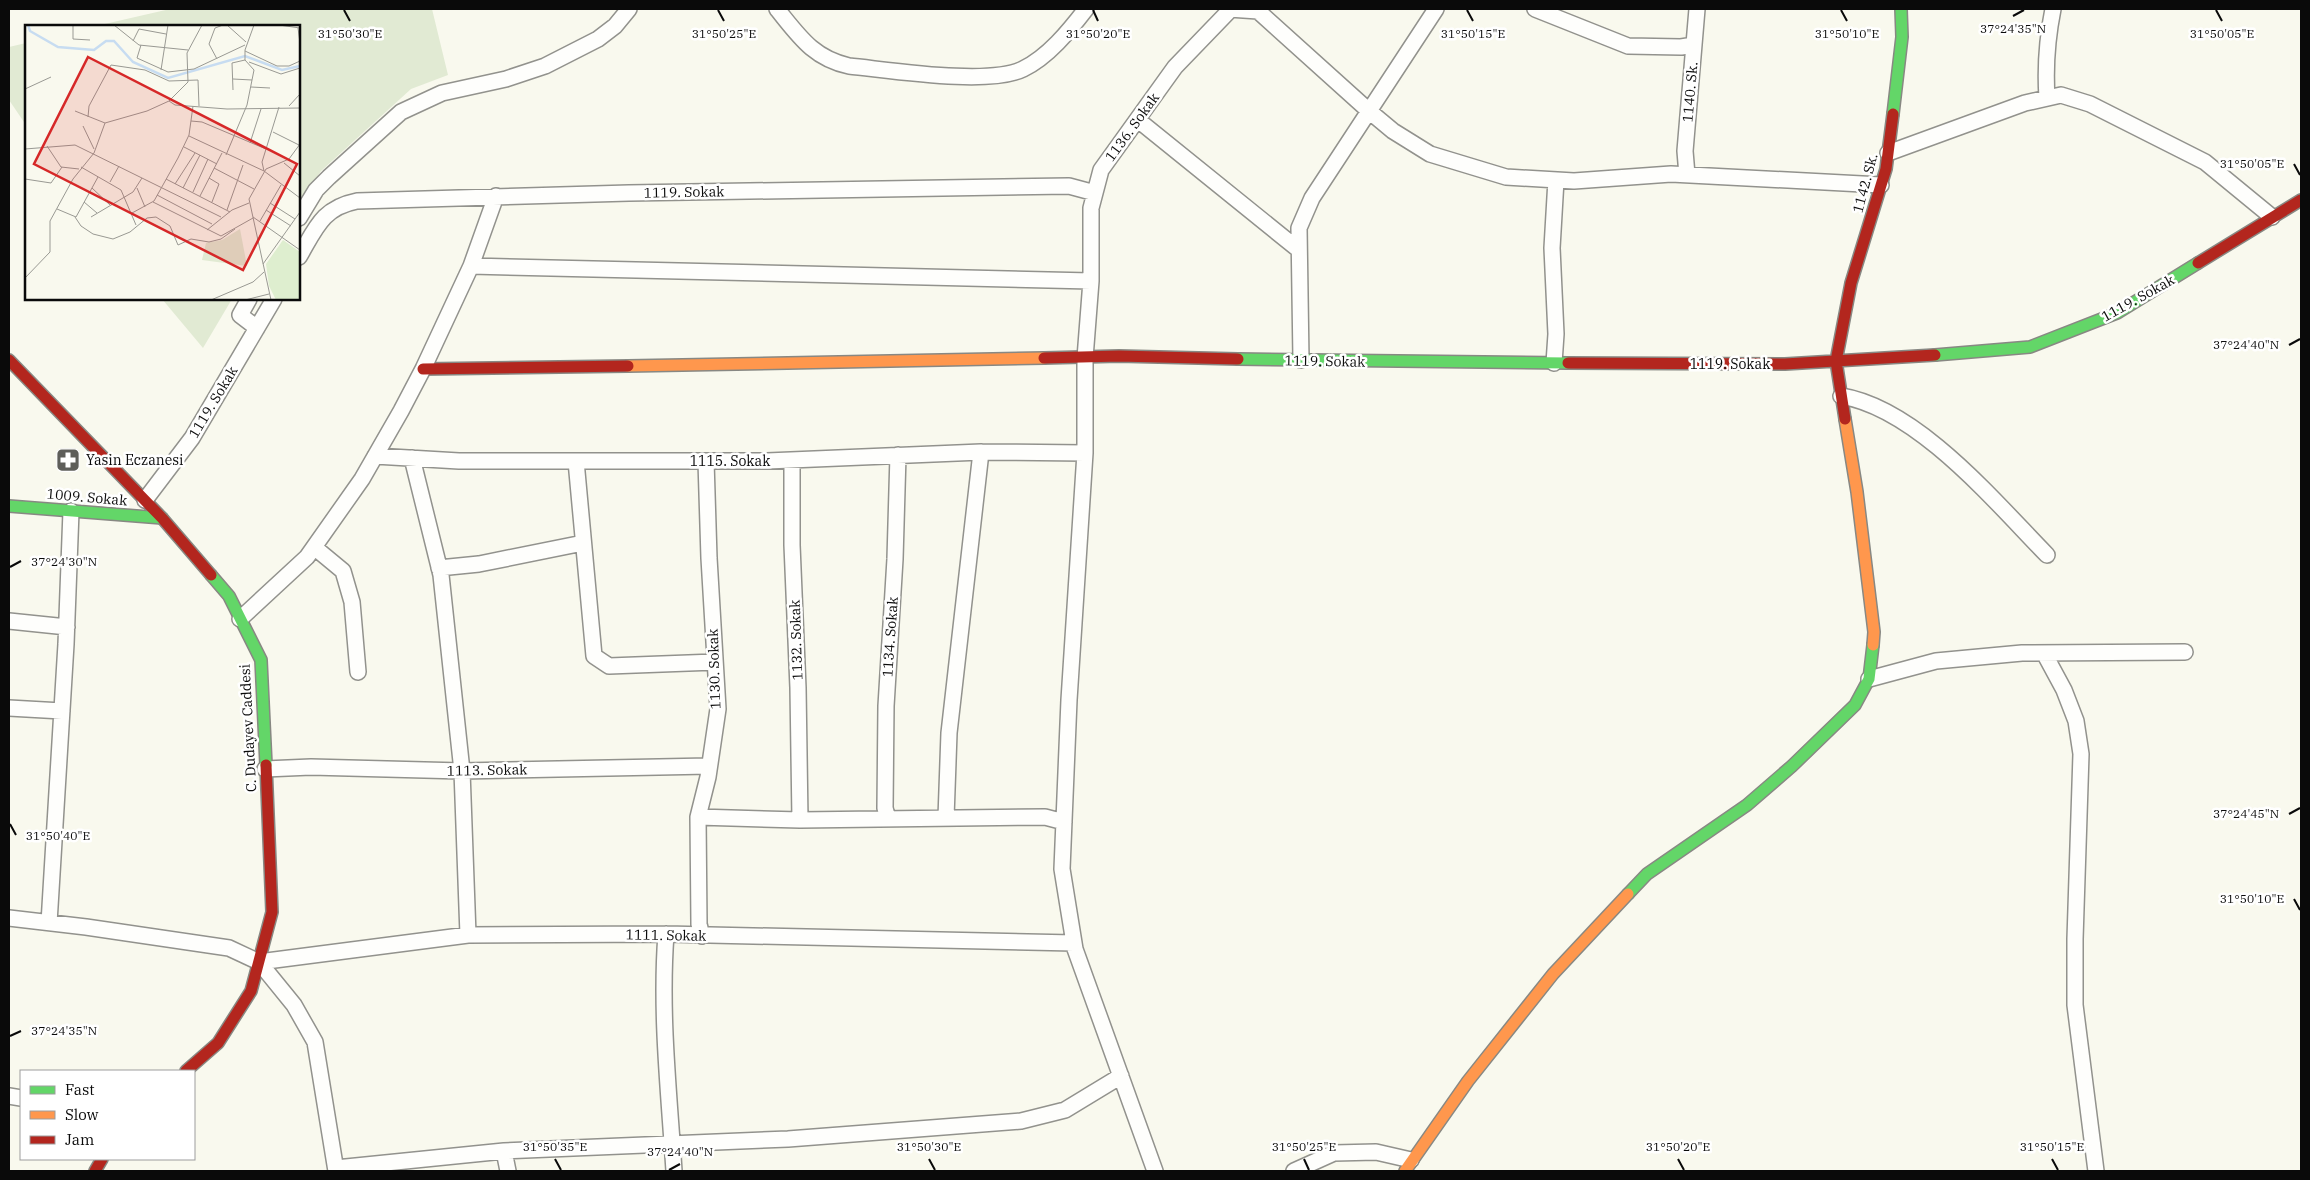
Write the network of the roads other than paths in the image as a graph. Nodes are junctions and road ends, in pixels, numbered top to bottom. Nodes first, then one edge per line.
1 (629, 9) edge
2 (776, 9) edge
3 (1086, 9) edge
4 (1436, 9) edge
5 (1535, 9) edge
6 (1697, 9) edge
7 (1902, 9) edge
8 (2053, 9) edge
9 (1230, 10) edge
10 (1694, 45) junction
11 (2047, 98) junction
12 (1369, 111) junction
13 (1138, 120) junction
14 (1888, 153) junction
15 (1688, 175) junction
16 (1556, 180) junction
17 (1881, 186) junction
18 (1095, 193) junction
19 (496, 196) junction
20 (2301, 200) edge
21 (300, 217) edge
22 (2272, 217) junction
23 (1299, 250) junction
24 (300, 255) edge
25 (471, 266) junction
26 (1091, 282) junction
27 (248, 300) edge
28 (273, 300) edge
29 (257, 328) junction
30 (1085, 358) junction
31 (9, 360) edge
32 (1301, 360) junction
33 (1836, 361) junction
34 (1554, 363) junction
35 (422, 368) junction
36 (1841, 396) junction
37 (981, 452) junction
38 (1085, 453) junction
39 (375, 456) junction
40 (898, 456) junction
41 (412, 458) junction
42 (792, 460) junction
43 (576, 461) junction
44 (706, 461) junction
45 (145, 500) junction
46 (9, 506) edge
47 (71, 511) junction
48 (162, 518) junction
49 (583, 543) junction
50 (314, 547) junction
51 (2047, 555) dead end
52 (439, 568) junction
53 (240, 618) junction
54 (9, 621) edge
55 (67, 627) junction
56 (2184, 652) dead end
57 (2044, 653) junction
58 (715, 662) junction
59 (358, 672) dead end
60 (1869, 679) junction
61 (9, 708) edge
62 (62, 711) junction
63 (709, 766) junction
64 (266, 769) junction
65 (462, 771) junction
66 (698, 817) junction
67 (946, 818) junction
68 (888, 819) junction
69 (800, 820) junction
70 (1064, 822) junction
71 (9, 918) edge
72 (48, 923) junction
73 (666, 934) junction
74 (468, 936) junction
75 (702, 936) junction
76 (1074, 943) junction
77 (259, 962) junction
78 (187, 1070) edge
79 (1121, 1076) junction
80 (672, 1143) junction
81 (504, 1151) junction
82 (101, 1160) edge
83 (1408, 1166) edge
84 (336, 1170) edge
85 (95, 1171) edge
86 (508, 1171) edge
87 (674, 1171) edge
88 (1155, 1171) edge
89 (1294, 1171) edge
90 (2096, 1171) edge

1 - 21 street
2 - 3 street
4 - 12 street
5 - 10 street
6 - 10 street, 1140. Sk.
7 - 14 street, 1142. Sk.
8 - 11 street
9 - 12 street
9 - 13 street, 1136. Sokak
10 - 15 street, 1140. Sk.
11 - 14 street
11 - 22 street
12 - 16 street
12 - 23 street
13 - 18 street, 1136. Sokak
13 - 23 street
14 - 17 street, 1142. Sk.
15 - 16 street
15 - 17 street
16 - 34 street
17 - 33 street, 1142. Sk.
18 - 19 street, 1119. Sokak
18 - 26 street, 1136. Sokak
19 - 24 street, 1119. Sokak
19 - 25 street
20 - 22 street, 1119. Sokak
22 - 33 street, 1119. Sokak
23 - 32 street
25 - 26 street
25 - 35 street
26 - 30 street, 1136. Sokak
27 - 29 street
28 - 29 street, 1119. Sokak
29 - 45 street, 1119. Sokak
30 - 32 street, 1119. Sokak
30 - 35 street, 1119. Sokak
30 - 38 street, 1136. Sokak
31 - 45 street, C. Dudayev Caddesi
32 - 34 street, 1119. Sokak
33 - 34 street, 1119. Sokak
33 - 36 street, 1142. Sk.
35 - 39 street
36 - 51 street
36 - 60 street, 1142. Sk.
37 - 38 street, 1115. Sokak
37 - 40 street, 1115. Sokak
37 - 67 street
38 - 70 street, 1136. Sokak
39 - 41 street, 1115. Sokak
39 - 50 street
40 - 42 street, 1115. Sokak
40 - 68 street, 1134. Sokak
41 - 43 street, 1115. Sokak
41 - 52 street
42 - 44 street, 1115. Sokak
42 - 69 street, 1132. Sokak
43 - 44 street, 1115. Sokak
43 - 49 street
44 - 58 street, 1130. Sokak
45 - 48 street, C. Dudayev Caddesi
46 - 47 street, 1009. Sokak
47 - 48 street, 1009. Sokak
47 - 55 street
48 - 53 street, C. Dudayev Caddesi
49 - 52 street
49 - 58 street
50 - 53 street
50 - 59 street
52 - 65 street
53 - 64 street, C. Dudayev Caddesi
54 - 55 street
55 - 62 street
56 - 57 street
57 - 60 street
57 - 90 street
58 - 63 street, 1130. Sokak
60 - 83 street
61 - 62 street
62 - 72 street
63 - 65 street, 1113. Sokak
63 - 66 street, 1130. Sokak
64 - 65 street, 1113. Sokak
64 - 77 street, C. Dudayev Caddesi
65 - 74 street
66 - 69 street
66 - 75 street, 1130. Sokak
67 - 68 street
67 - 70 street
68 - 69 street
70 - 76 street, 1136. Sokak
71 - 72 street
72 - 77 street
73 - 74 street, 1111. Sokak
73 - 75 street, 1111. Sokak
73 - 80 street
74 - 77 street, 1111. Sokak
75 - 76 street, 1111. Sokak
76 - 79 street, 1136. Sokak
77 - 78 street, C. Dudayev Caddesi
77 - 84 street
79 - 80 street
79 - 88 street, 1136. Sokak
80 - 81 street
80 - 87 street
81 - 84 street
81 - 86 street
82 - 85 street
83 - 89 street

